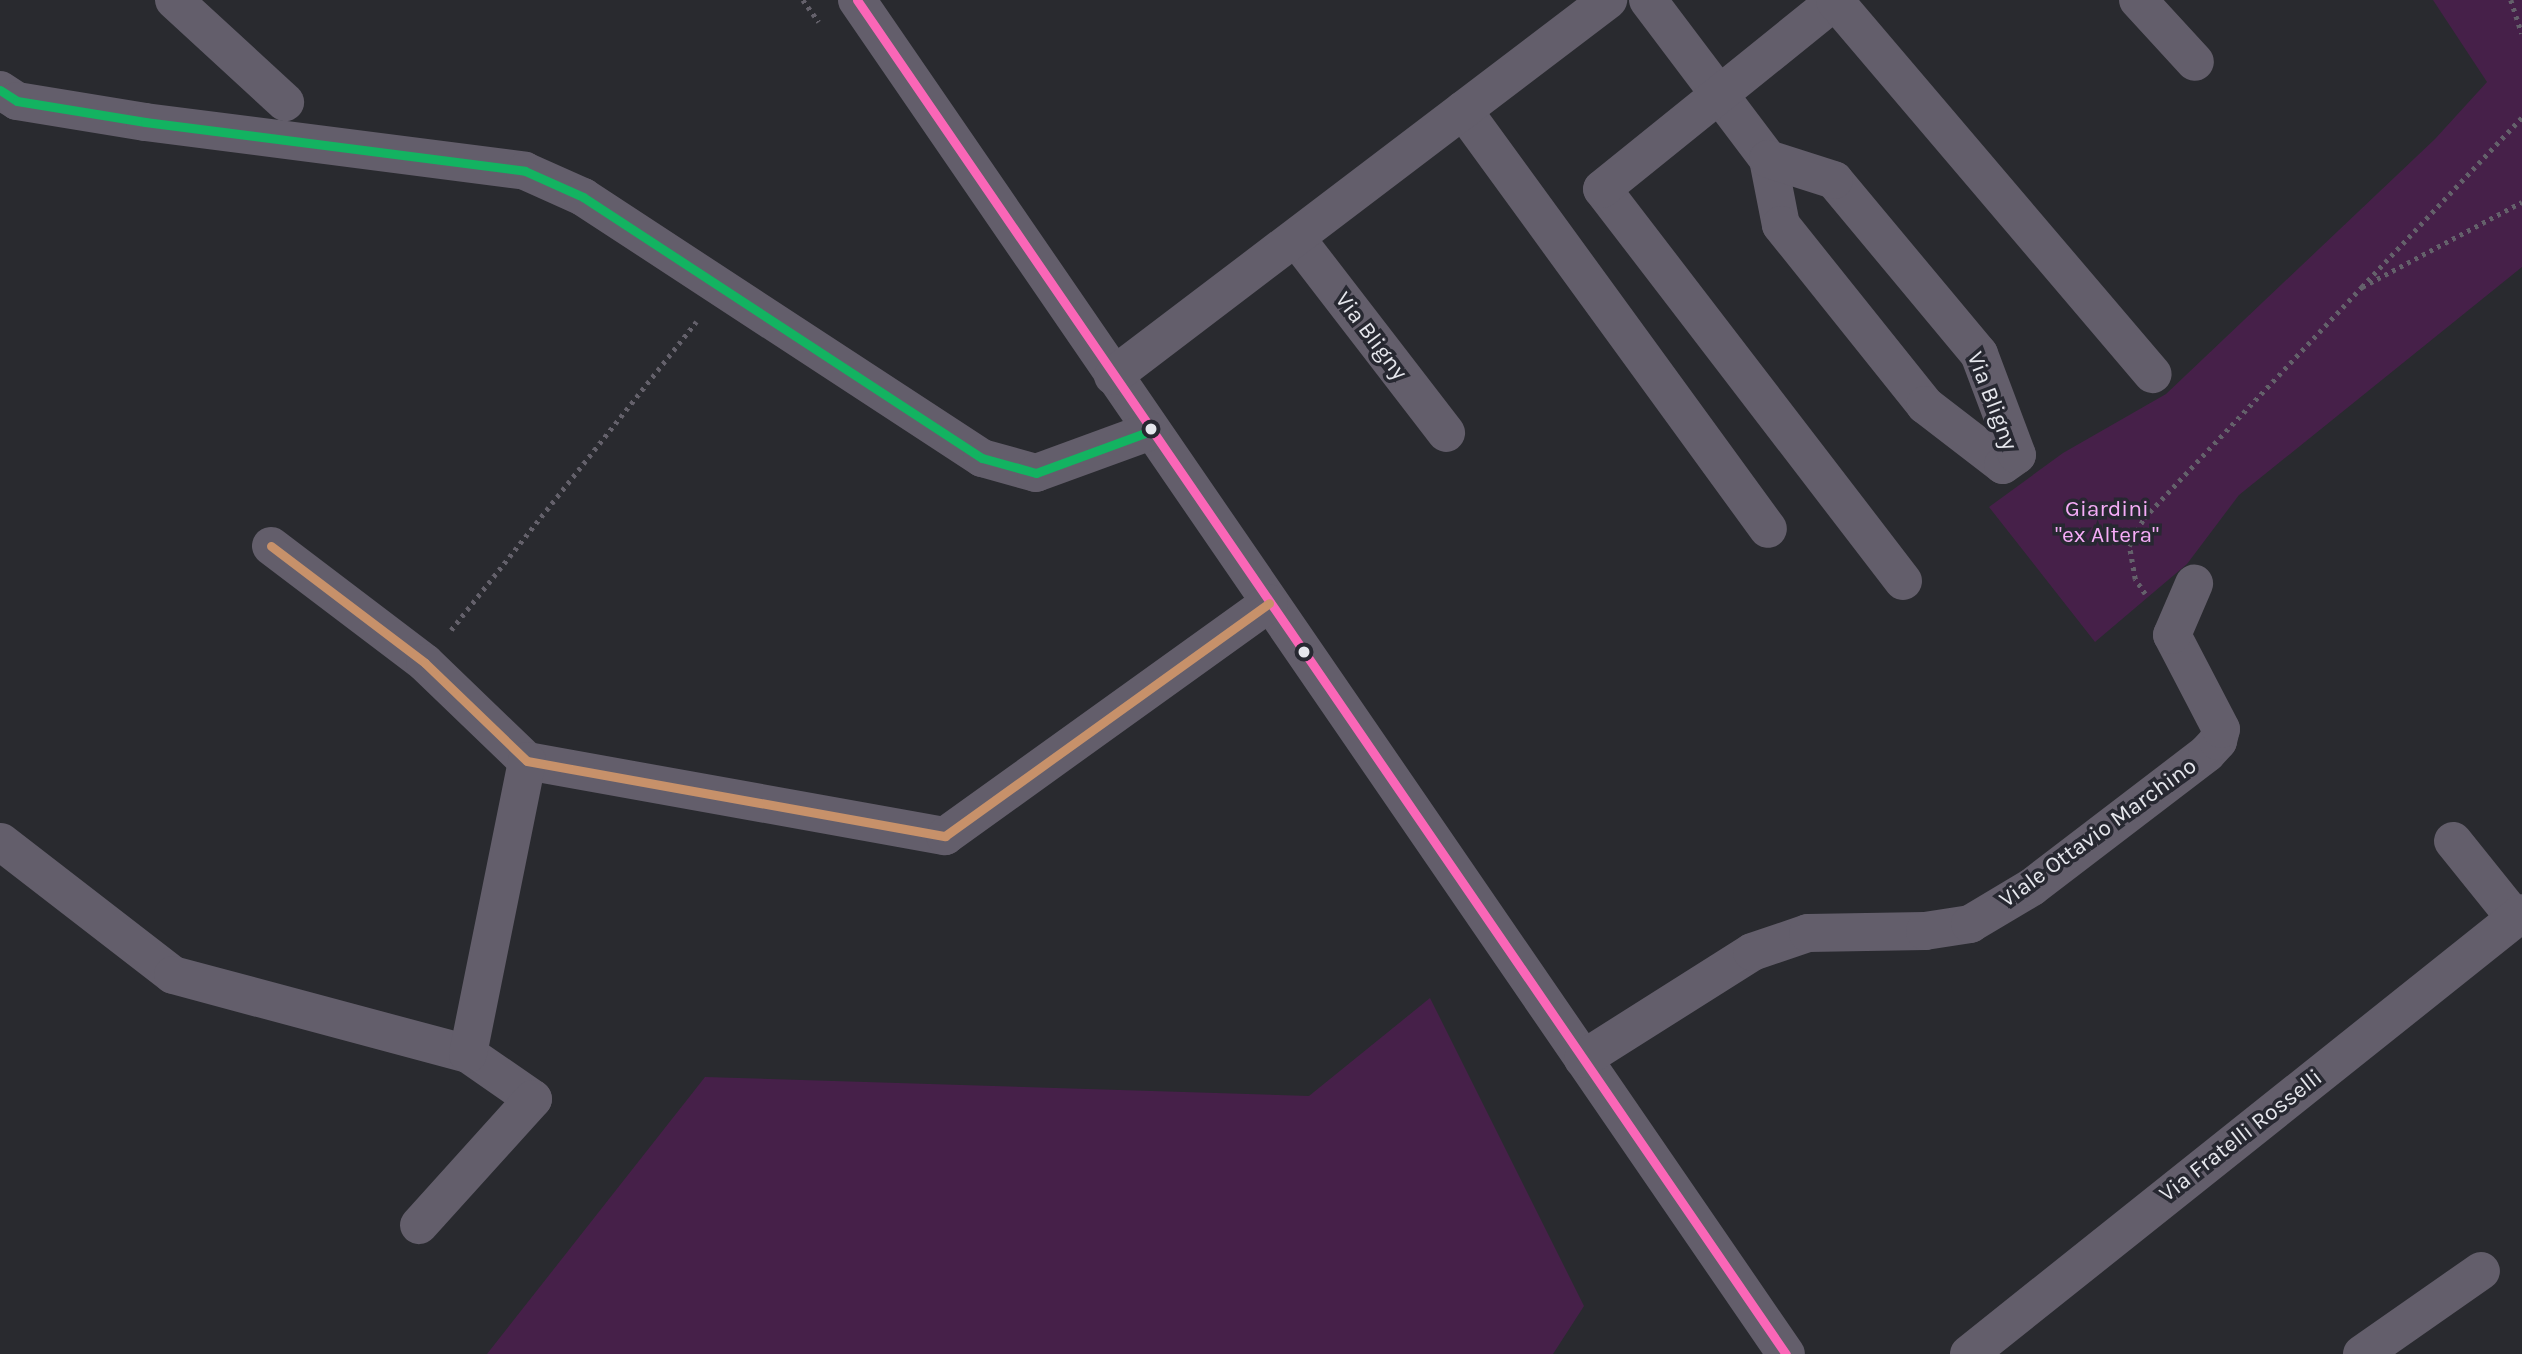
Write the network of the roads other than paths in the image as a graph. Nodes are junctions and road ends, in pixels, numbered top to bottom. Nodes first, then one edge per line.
1 (174, 0) edge
2 (857, 0) edge
3 (1608, 0) edge
4 (1647, 0) edge
5 (2138, 0) edge
6 (2195, 62) dead end
7 (0, 90) edge
8 (1719, 94) junction
9 (285, 102) dead end
10 (1463, 110) junction
11 (1768, 159) junction
12 (1296, 238) junction
13 (2152, 374) dead end
14 (1113, 376) junction
15 (1150, 430) junction
16 (1446, 433) dead end
17 (1768, 529) dead end
18 (271, 546) dead end
19 (1903, 581) dead end
20 (2194, 584) dead end
21 (1269, 603) junction
22 (527, 761) junction
23 (2453, 841) dead end
24 (1, 842) edge
25 (2519, 916) edge
26 (468, 1054) junction
27 (1583, 1059) junction
28 (419, 1225) dead end
29 (2480, 1271) dead end
30 (1786, 1354) edge
31 (1969, 1354) edge
32 (2362, 1354) edge

1 - 9 street
2 - 14 street
3 - 10 street
4 - 8 street, Via Bligny
5 - 6 street
7 - 15 street
8 - 11 street, Via Bligny
8 - 13 street
8 - 19 street
10 - 12 street
10 - 17 street
11 - 11 street, Via Bligny
12 - 14 street
12 - 16 street, Via Bligny
14 - 15 street
15 - 21 street
18 - 22 street
20 - 27 street, Viale Ottavio Marchino
21 - 22 street
21 - 27 street
22 - 26 street
23 - 25 street, Via Fratelli Rosselli
24 - 26 street
25 - 31 street, Via Fratelli Rosselli
26 - 28 street
27 - 30 street
29 - 32 street

